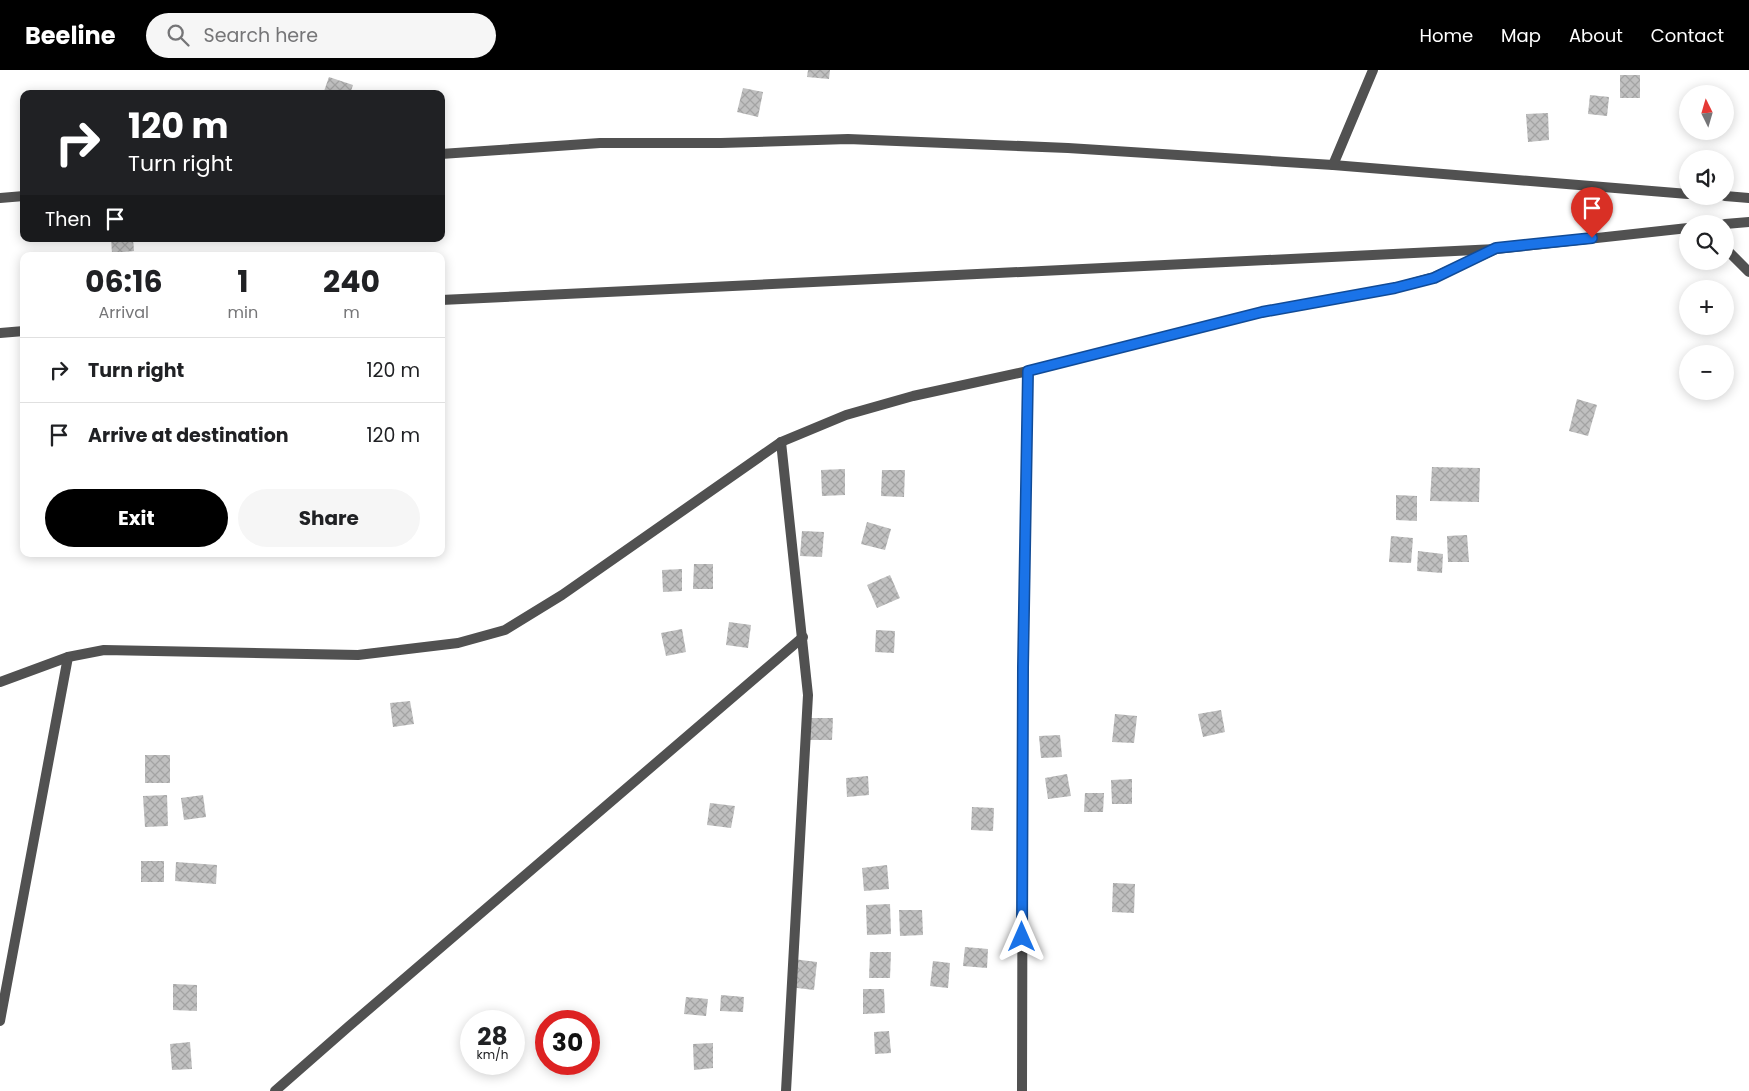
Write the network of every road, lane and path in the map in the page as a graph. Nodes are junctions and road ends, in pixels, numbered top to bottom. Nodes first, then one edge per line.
1 (1373, 70) edge
2 (445, 154) edge
3 (1333, 165) junction
4 (1679, 193) edge
5 (20, 196) edge
6 (1734, 197) edge
7 (0, 198) edge
8 (1749, 198) edge
9 (1749, 222) edge
10 (1734, 223) edge
11 (1679, 229) edge
12 (1496, 248) junction
13 (1734, 257) edge
14 (1749, 272) edge
15 (445, 300) edge
16 (20, 331) edge
17 (0, 333) edge
18 (1028, 371) junction
19 (781, 442) junction
20 (803, 637) junction
21 (68, 657) junction
22 (0, 682) edge
23 (0, 1021) edge
24 (275, 1091) edge
25 (786, 1091) edge
26 (1022, 1091) edge

1 - 3 street
2 - 3 street
3 - 4 street
5 - 7 street
6 - 8 street
9 - 10 street
11 - 12 street
12 - 15 street
12 - 18 street
13 - 14 street
16 - 17 street
18 - 19 street
18 - 26 street
19 - 20 street
19 - 21 street
20 - 24 street
20 - 25 street
21 - 22 street
21 - 23 street

